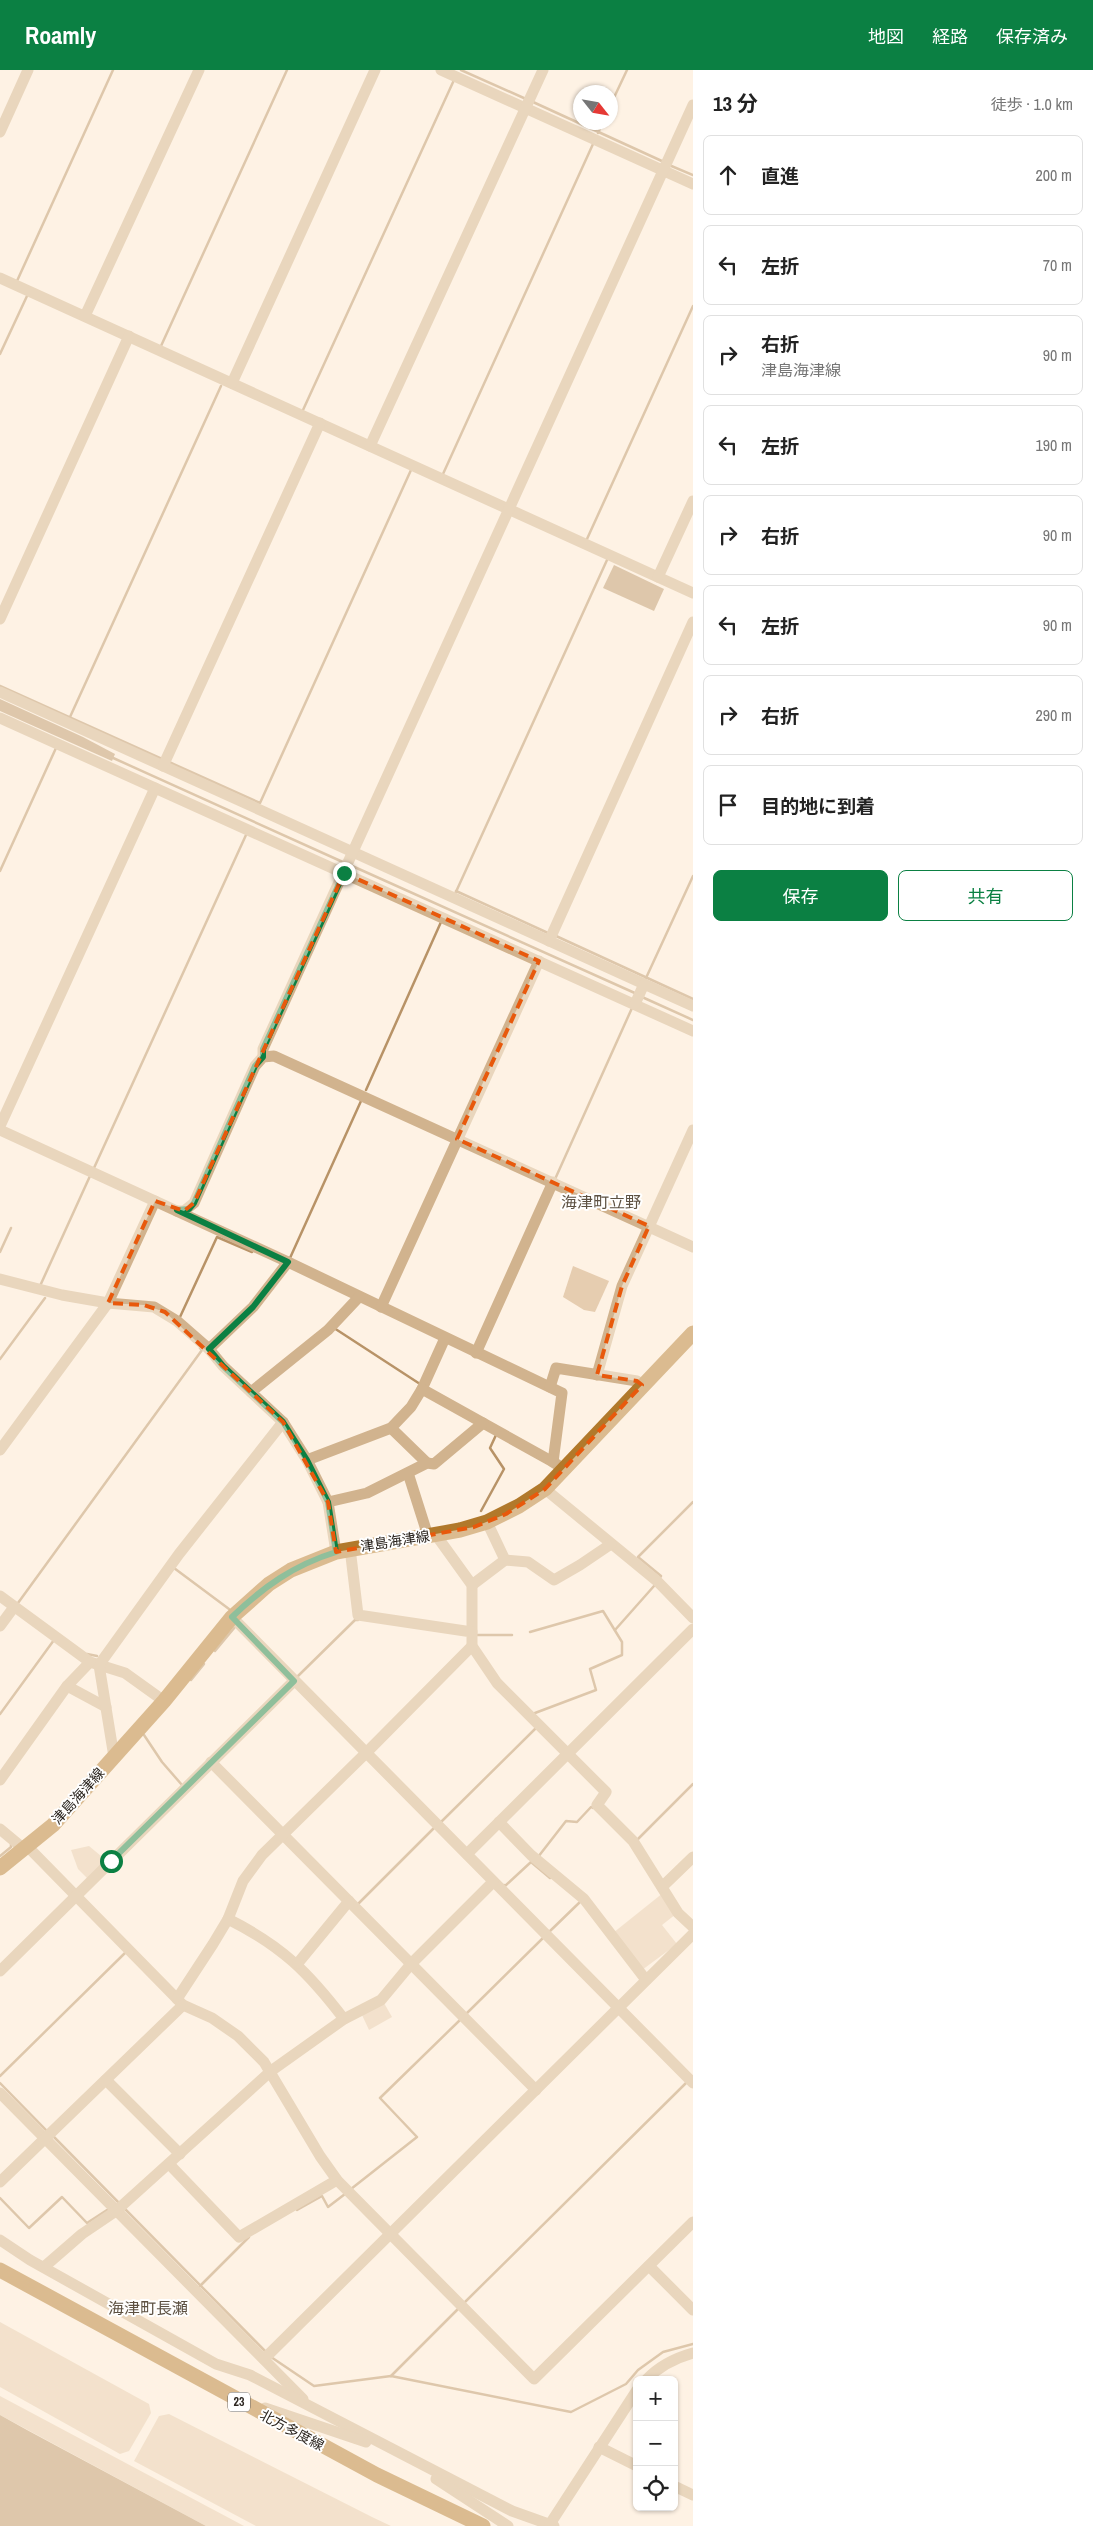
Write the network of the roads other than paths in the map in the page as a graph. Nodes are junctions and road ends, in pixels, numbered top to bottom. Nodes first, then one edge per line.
1 (28, 70) edge
2 (198, 70) edge
3 (375, 70) edge
4 (441, 70) edge
5 (543, 70) edge
6 (528, 103) junction
7 (693, 105) edge
8 (0, 132) edge
9 (666, 166) junction
10 (693, 184) edge
11 (0, 278) edge
12 (85, 316) junction
13 (128, 336) junction
14 (232, 383) junction
15 (320, 423) junction
16 (370, 446) junction
17 (693, 501) edge
18 (509, 509) junction
19 (658, 577) junction
20 (693, 593) edge
21 (0, 619) edge
22 (693, 622) edge
23 (0, 692) edge
24 (0, 718) edge
25 (163, 766) junction
26 (154, 788) junction
27 (353, 855) junction
28 (345, 872) junction
29 (549, 941) junction
30 (539, 961) junction
31 (643, 987) junction
32 (636, 1003) junction
33 (693, 1006) edge
34 (693, 1031) edge
35 (263, 1057) junction
36 (0, 1128) edge
37 (693, 1130) edge
38 (457, 1139) junction
39 (553, 1182) junction
40 (155, 1201) junction
41 (177, 1210) junction
42 (649, 1226) junction
43 (693, 1247) edge
44 (288, 1262) junction
45 (0, 1279) edge
46 (359, 1297) junction
47 (108, 1303) junction
48 (381, 1307) junction
49 (693, 1333) edge
50 (445, 1338) junction
51 (209, 1349) junction
52 (476, 1353) junction
53 (597, 1375) junction
54 (642, 1385) junction
55 (550, 1387) junction
56 (422, 1389) junction
57 (251, 1392) junction
58 (283, 1422) junction
59 (483, 1423) junction
60 (392, 1428) junction
61 (0, 1450) edge
62 (307, 1460) junction
63 (427, 1463) junction
64 (559, 1465) junction
65 (408, 1473) junction
66 (545, 1489) junction
67 (328, 1502) junction
68 (487, 1522) junction
69 (432, 1536) junction
70 (611, 1544) junction
71 (343, 1550) junction
72 (505, 1560) junction
73 (472, 1585) junction
74 (0, 1596) edge
75 (14, 1606) junction
76 (232, 1617) junction
77 (693, 1618) edge
78 (0, 1626) edge
79 (693, 1629) edge
80 (472, 1632) junction
81 (472, 1646) junction
82 (95, 1663) junction
83 (294, 1681) junction
84 (67, 1686) junction
85 (164, 1701) junction
86 (106, 1707) junction
87 (366, 1753) junction
88 (568, 1753) junction
89 (114, 1757) junction
90 (211, 1762) junction
91 (0, 1780) edge
92 (499, 1822) junction
93 (0, 1829) edge
94 (284, 1835) junction
95 (25, 1848) junction
96 (467, 1854) junction
97 (693, 1857) edge
98 (0, 1868) edge
99 (493, 1882) junction
100 (662, 1887) junction
101 (76, 1896) junction
102 (349, 1901) junction
103 (228, 1919) junction
104 (693, 1927) edge
105 (693, 1934) edge
106 (298, 1963) junction
107 (411, 1964) junction
108 (0, 1971) edge
109 (646, 1980) junction
110 (180, 2002) junction
111 (618, 2008) junction
112 (344, 2019) junction
113 (271, 2071) junction
114 (106, 2080) junction
115 (692, 2081) edge
116 (536, 2090) junction
117 (0, 2094) edge
118 (45, 2139) junction
119 (180, 2154) junction
120 (168, 2164) junction
121 (337, 2180) junction
122 (0, 2182) edge
123 (116, 2211) junction
124 (693, 2222) edge
125 (391, 2234) junction
126 (0, 2240) edge
127 (649, 2266) junction
128 (44, 2268) junction
129 (0, 2270) edge
130 (693, 2310) edge
131 (693, 2353) edge
132 (264, 2359) junction
133 (650, 2376) edge
134 (223, 2394) junction
135 (633, 2396) edge
136 (313, 2409) junction
137 (600, 2446) junction
138 (394, 2449) junction
139 (633, 2464) edge
140 (678, 2488) edge
141 (692, 2493) edge
142 (552, 2525) edge
143 (483, 2526) edge
144 (508, 2526) edge

1 - 8 street
2 - 12 street
3 - 14 street
4 - 6 street
5 - 6 street
6 - 9 street
6 - 16 street
7 - 9 street
9 - 10 street
9 - 18 street
11 - 12 street
12 - 13 street
13 - 14 street
13 - 21 street
14 - 15 street
15 - 16 street
15 - 25 street
16 - 18 street
17 - 19 street
18 - 19 street
18 - 27 street
19 - 20 street
22 - 29 street
23 - 25 street
24 - 26 street
25 - 27 street
26 - 28 street
26 - 36 street
27 - 28 street
27 - 29 street
28 - 30 street
28 - 35 street
29 - 31 street
30 - 32 street
30 - 38 street
31 - 32 street
31 - 33 street
32 - 34 street
35 - 38 street
35 - 41 street
36 - 40 street
37 - 42 street
38 - 39 street
38 - 48 street
39 - 42 street
39 - 52 street
40 - 41 street
40 - 47 street
41 - 44 street
42 - 43 street
42 - 53 street
44 - 46 street
44 - 51 street
45 - 47 street
46 - 48 street
46 - 57 street
47 - 51 street
47 - 61 street
48 - 50 street
49 - 54 main road, 津島海津線
50 - 52 street
50 - 56 street
51 - 57 street
52 - 55 street
53 - 54 street
53 - 55 street
54 - 64 main road, 津島海津線
55 - 64 street
56 - 59 street
56 - 60 street
57 - 58 street
58 - 62 street
58 - 82 street
59 - 63 street
59 - 64 street
60 - 62 street
60 - 63 street
62 - 67 street
63 - 65 street
64 - 66 main road, 津島海津線
65 - 67 street
65 - 69 street
66 - 68 main road, 津島海津線
66 - 70 street
67 - 71 street
68 - 69 main road, 津島海津線
68 - 72 street
69 - 71 main road, 津島海津線
69 - 73 street
70 - 72 street
70 - 77 street
71 - 76 main road, 津島海津線
71 - 80 street
72 - 73 street
73 - 80 street
74 - 75 street
75 - 78 street
75 - 82 street
76 - 83 street
76 - 85 main road, 津島海津線
79 - 88 street
80 - 81 street
81 - 87 street
81 - 88 street
82 - 84 street
82 - 85 street
82 - 86 street
83 - 87 street
83 - 90 street
84 - 86 street
84 - 91 street
85 - 89 main road, 津島海津線
86 - 89 street
87 - 94 street
87 - 96 street
88 - 92 street
88 - 100 street
89 - 95 main road, 津島海津線
90 - 94 street
90 - 101 street
92 - 96 street
92 - 109 street
93 - 95 street
94 - 102 street
94 - 103 street
95 - 98 main road, 津島海津線
95 - 101 street
96 - 99 street
97 - 100 street
99 - 107 street
99 - 111 street
100 - 104 street
101 - 108 street
101 - 110 street
102 - 106 street
102 - 107 street
103 - 106 street
103 - 110 street
105 - 109 street
106 - 112 street
107 - 112 street
107 - 116 street
109 - 111 street
110 - 113 street
110 - 114 street
111 - 115 street
111 - 116 street
112 - 113 street
113 - 119 street
113 - 121 street
114 - 118 street
114 - 119 street
116 - 125 street
117 - 118 street
118 - 122 street
118 - 123 street
119 - 120 street
120 - 121 street
120 - 123 street
121 - 125 street
123 - 128 street
123 - 132 street
124 - 127 street
125 - 127 street
125 - 132 street
126 - 128 street
127 - 130 street
128 - 136 street
129 - 134 main road, 北方多度線 / 23
131 - 133 street
132 - 136 street
134 - 138 street
134 - 143 main road, 北方多度線 / 23
135 - 137 street
136 - 138 street
137 - 139 street
137 - 142 street
138 - 142 street
138 - 144 street
140 - 141 street

